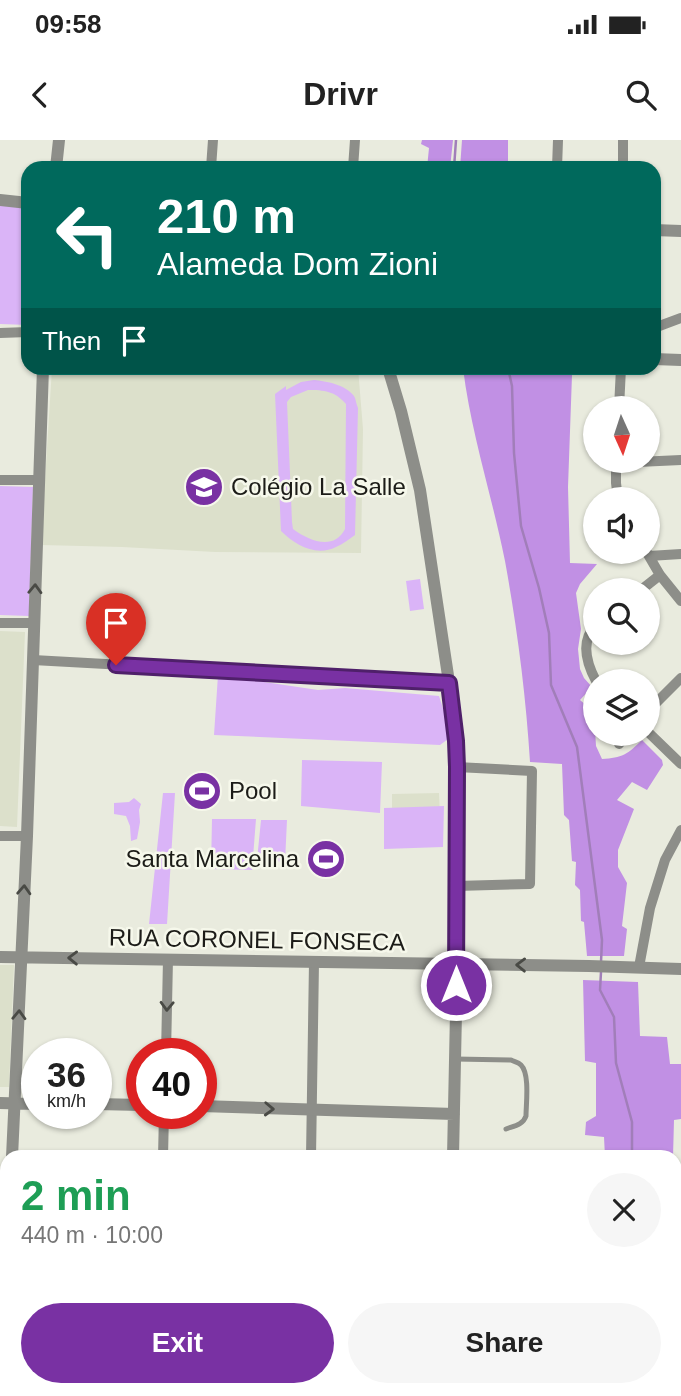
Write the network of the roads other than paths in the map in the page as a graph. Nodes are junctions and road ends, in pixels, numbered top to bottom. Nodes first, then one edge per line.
1 (59, 140) edge
2 (213, 140) edge
3 (355, 140) edge
4 (558, 140) edge
5 (623, 140) edge
6 (58, 161) edge
7 (212, 161) edge
8 (354, 161) edge
9 (557, 161) edge
10 (623, 161) edge
11 (0, 200) edge
12 (21, 202) edge
13 (661, 231) edge
14 (681, 232) edge
15 (681, 318) edge
16 (661, 325) edge
17 (21, 332) edge
18 (0, 333) edge
19 (661, 359) edge
20 (681, 360) edge
21 (43, 375) edge
22 (389, 375) edge
23 (621, 375) edge
24 (620, 396) edge
25 (681, 460) edge
26 (660, 461) edge
27 (0, 480) edge
28 (39, 480) junction
29 (660, 554) edge
30 (681, 554) edge
31 (654, 564) edge
32 (660, 575) junction
33 (656, 578) edge
34 (681, 601) edge
35 (0, 623) edge
36 (34, 623) junction
37 (33, 660) junction
38 (681, 678) edge
39 (449, 683) junction
40 (660, 699) edge
41 (660, 744) edge
42 (681, 764) edge
43 (457, 767) junction
44 (681, 831) edge
45 (0, 836) edge
46 (27, 836) junction
47 (456, 886) junction
48 (0, 957) edge
49 (21, 958) junction
50 (168, 959) junction
51 (314, 962) junction
52 (457, 964) junction
53 (639, 967) junction
54 (681, 969) edge
55 (166, 1038) edge
56 (456, 1059) junction
57 (0, 1103) edge
58 (15, 1103) junction
59 (21, 1103) edge
60 (217, 1107) edge
61 (312, 1110) junction
62 (454, 1114) junction
63 (164, 1129) edge
64 (506, 1129) dead end
65 (12, 1150) edge
66 (163, 1150) edge
67 (311, 1150) edge
68 (453, 1150) edge

1 - 6 street
2 - 7 street
3 - 8 street
4 - 9 street
5 - 10 street
11 - 12 street
13 - 14 street
15 - 16 street
17 - 18 street
19 - 20 street
21 - 28 street
22 - 39 street
23 - 24 street
25 - 26 street
27 - 28 street
36 -> 28 street
29 - 30 street
31 - 32 street
32 - 33 street
32 - 34 street
35 - 36 street
36 - 37 street
37 - 39 street
37 - 46 street
38 - 40 street
39 - 43 street
41 - 42 street
43 - 47 street
43 - 47 street
44 - 53 street
45 - 46 street
49 -> 46 street
47 - 52 street
48 - 49 street, RUA CORONEL FONSECA
50 -> 49 street, RUA CORONEL FONSECA
58 -> 49 street
50 - 51 street, RUA CORONEL FONSECA
50 -> 55 street
51 - 52 street, RUA CORONEL FONSECA
51 - 61 street
53 -> 52 street, RUA CORONEL FONSECA
52 - 56 street
53 - 54 street, RUA CORONEL FONSECA
56 - 62 street
56 - 64 lane
57 - 58 street
58 - 59 street
58 - 65 street
60 -> 61 street
61 - 62 street
61 - 67 street
62 - 68 street
63 - 66 street

